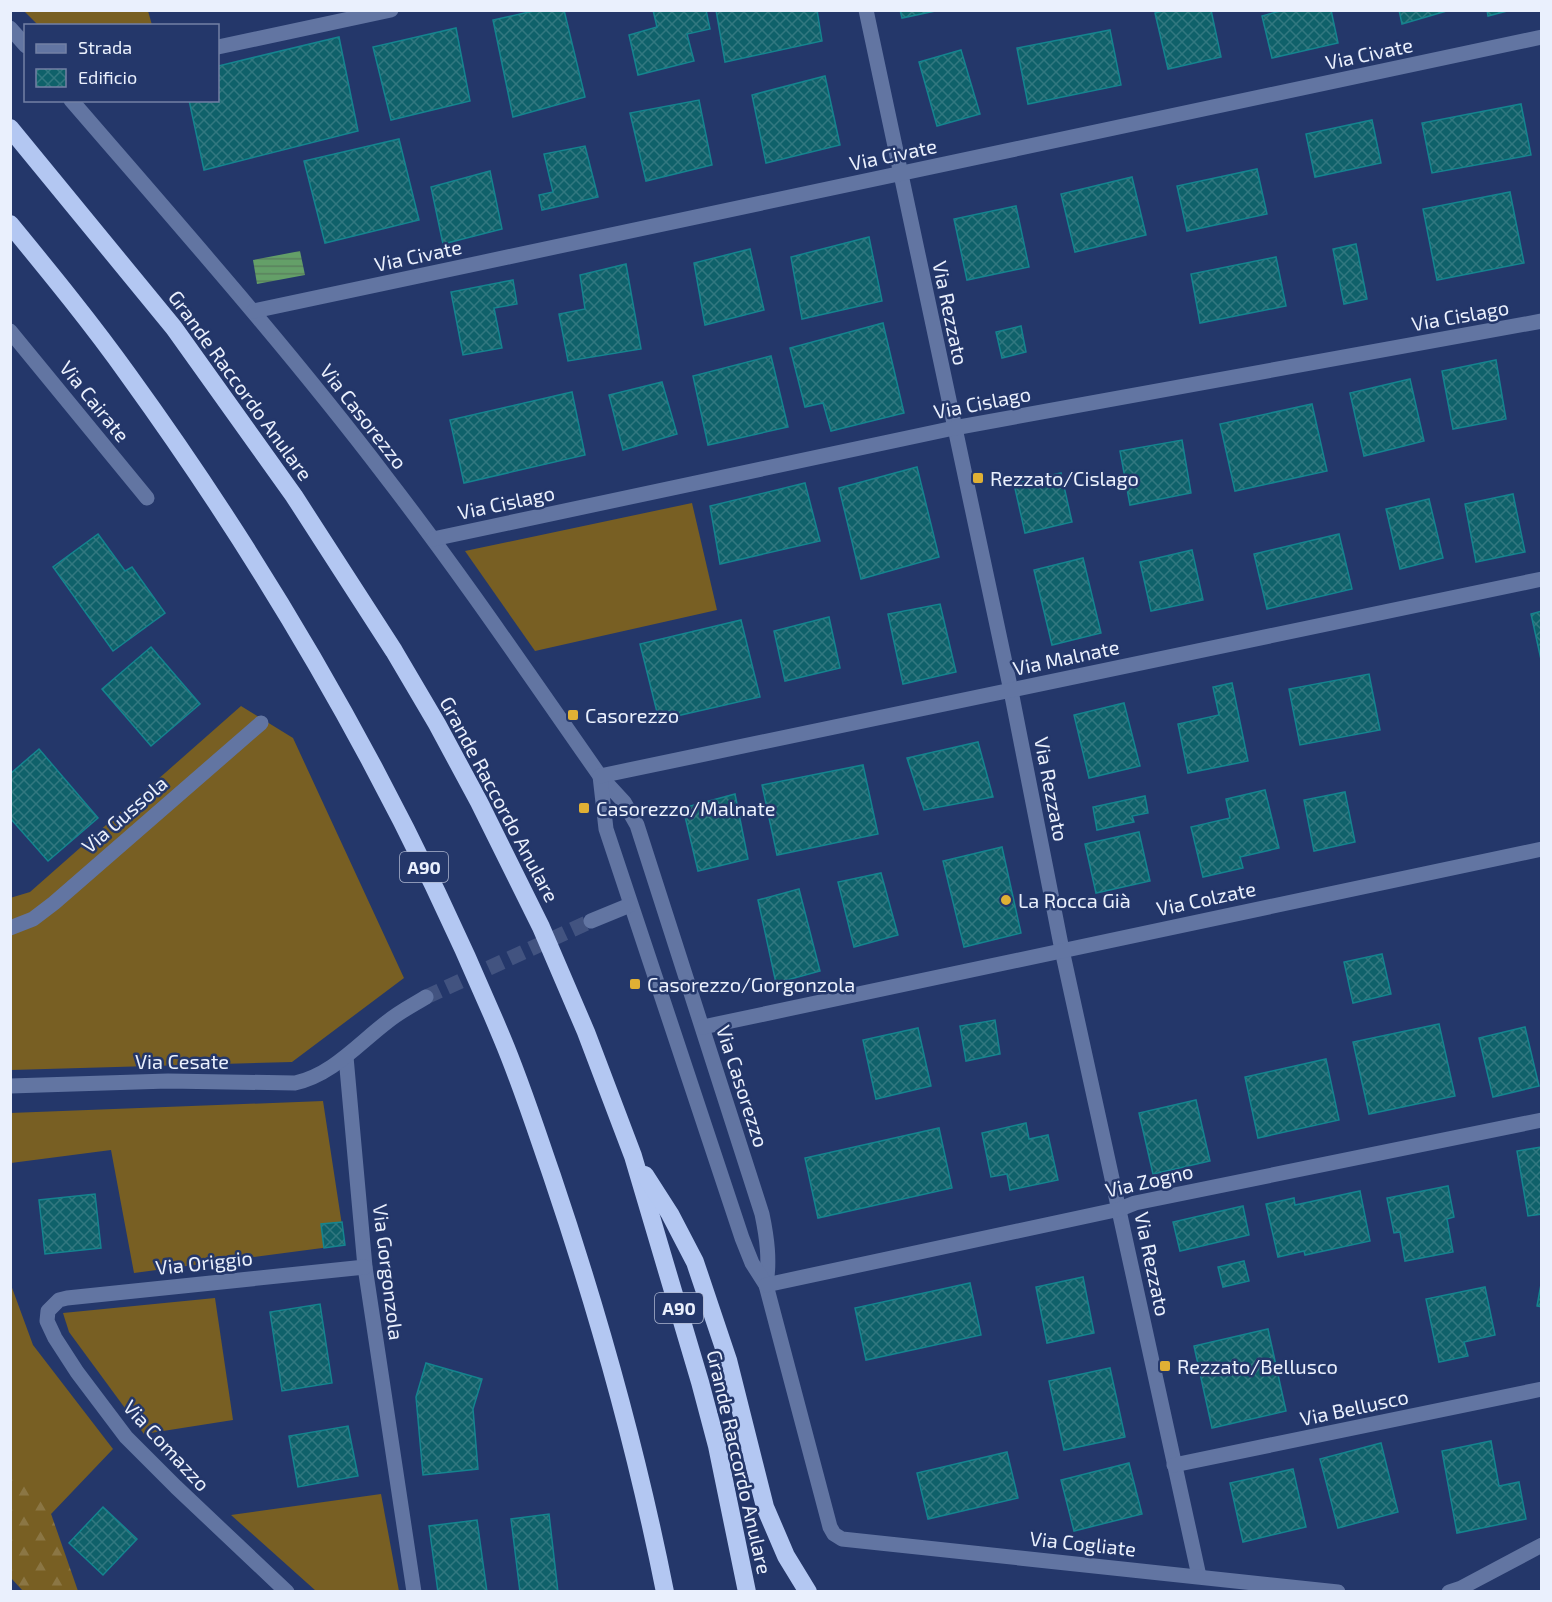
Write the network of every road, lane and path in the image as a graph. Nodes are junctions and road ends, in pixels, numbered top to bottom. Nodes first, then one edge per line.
1 (391, 10) edge
2 (866, 10) edge
3 (10, 28) edge
4 (1542, 38) edge
5 (24, 44) edge
6 (219, 47) edge
7 (73, 102) edge
8 (10, 128) edge
9 (900, 174) junction
10 (10, 224) edge
11 (254, 311) junction
12 (1542, 321) edge
13 (10, 331) edge
14 (954, 428) junction
15 (147, 498) dead end
16 (433, 539) junction
17 (1542, 579) edge
18 (1011, 691) junction
19 (261, 723) dead end
20 (600, 776) junction
21 (1542, 849) edge
22 (630, 905) junction
23 (591, 921) tunnel mouth
24 (10, 928) edge
25 (1062, 950) junction
26 (426, 997) tunnel mouth
27 (703, 1028) junction
28 (346, 1057) junction
29 (10, 1086) edge
30 (1542, 1120) edge
31 (633, 1156) junction
32 (1120, 1209) junction
33 (365, 1267) junction
34 (766, 1285) junction
35 (50, 1307) joint
36 (1542, 1389) edge
37 (1174, 1465) junction
38 (830, 1527) joint
39 (1542, 1545) edge
40 (1198, 1576) junction
41 (1458, 1590) edge
42 (287, 1592) edge
43 (414, 1592) edge
44 (665, 1592) edge
45 (747, 1592) edge
46 (808, 1592) edge
47 (1338, 1592) edge

1 - 6 street
2 - 9 street, Via Rezzato
3 - 5 street
4 - 9 street, Via Civate
7 - 11 street, Via Casorezzo
8 - 31 highway, Grande Raccordo Anulare / A90
9 - 11 street, Via Civate
9 - 14 street, Via Rezzato
10 - 44 highway, A90
11 - 16 street, Via Casorezzo
12 - 14 street, Via Cislago
13 - 15 street, Via Cairate
14 - 16 street, Via Cislago
14 - 18 street, Via Rezzato
16 - 20 street, Via Casorezzo
17 - 18 street, Via Malnate
18 - 20 street, Via Malnate
18 - 25 street, Via Rezzato
19 - 24 street, Via Gussola
20 - 22 street, Via Casorezzo
20 - 27 street, Via Casorezzo
21 - 25 street, Via Colzate
22 - 23 street
22 - 34 street, Via Casorezzo
25 - 27 street, Via Colzate
25 - 32 street, Via Rezzato
26 - 28 street
27 - 34 street, Via Casorezzo
28 - 29 street, Via Cesate
28 - 33 street, Via Gorgonzola
30 - 32 street, Via Zogno
31 - 45 highway, Grande Raccordo Anulare / A90
31 - 46 highway
32 - 34 street, Via Zogno
32 - 37 street, Via Rezzato
33 - 35 street, Via Origgio
33 - 43 street, Via Gorgonzola
34 - 38 street, Via Casorezzo
35 - 42 street, Via Comazzo
36 - 37 street, Via Bellusco
37 - 40 street, Via Rezzato
38 - 40 street, Via Cogliate
39 - 41 street
40 - 47 street, Via Cogliate

